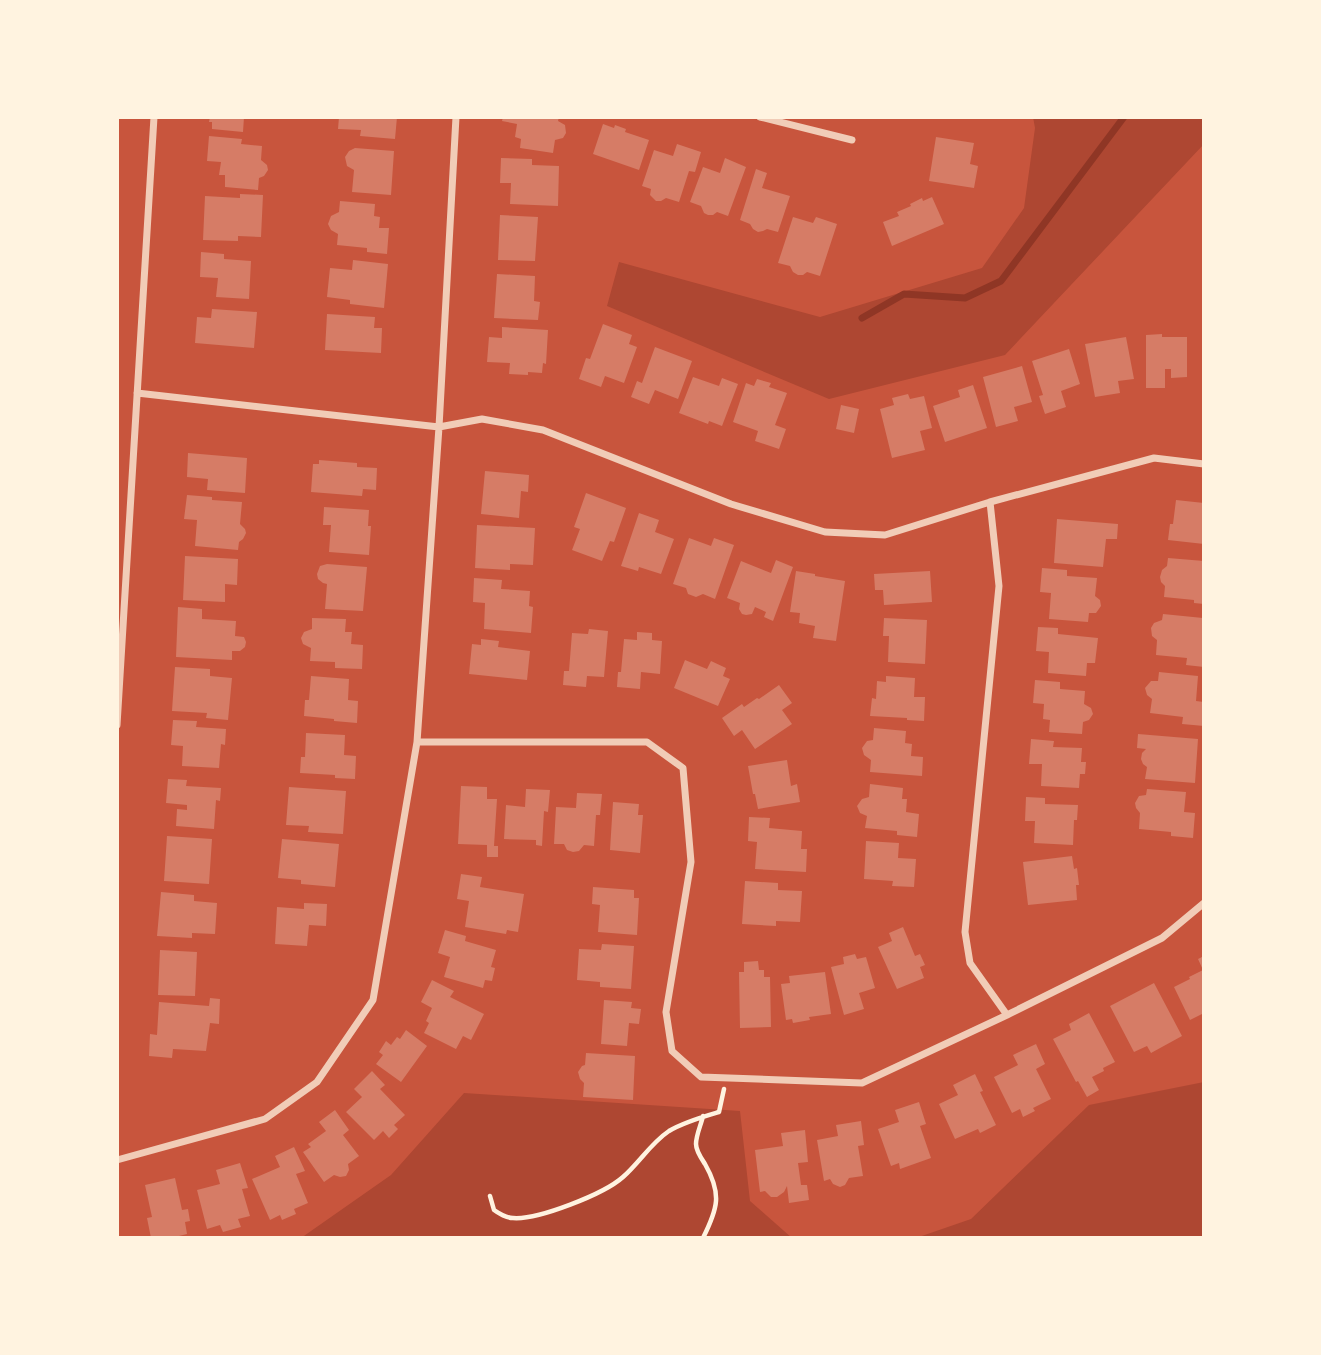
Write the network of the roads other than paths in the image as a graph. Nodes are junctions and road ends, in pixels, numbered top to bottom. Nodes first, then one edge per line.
1 (154, 117) edge
2 (456, 117) edge
3 (760, 117) edge
4 (852, 140) dead end
5 (137, 393) junction
6 (439, 427) junction
7 (1204, 464) edge
8 (990, 502) junction
9 (117, 725) edge
10 (418, 742) junction
11 (1204, 903) edge
12 (1007, 1015) junction
13 (117, 1160) edge

1 - 5 street
2 - 6 street
3 - 4 street
5 - 6 street
5 - 9 street
6 - 8 street
6 - 10 street
7 - 8 street
8 - 12 street
10 - 12 street
10 - 13 street
11 - 12 street

